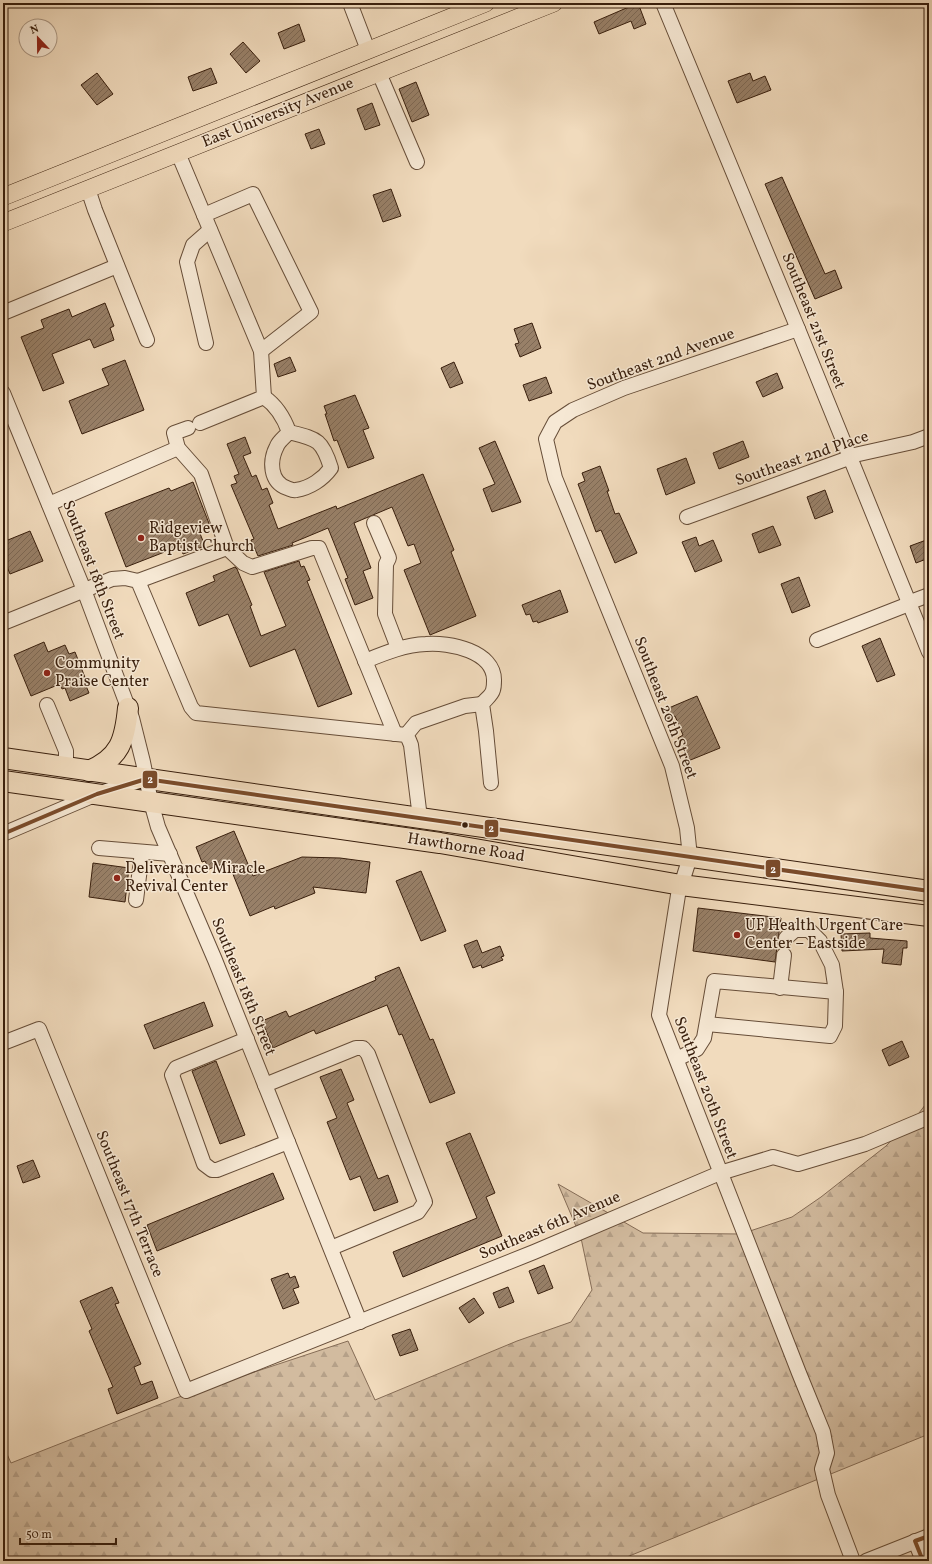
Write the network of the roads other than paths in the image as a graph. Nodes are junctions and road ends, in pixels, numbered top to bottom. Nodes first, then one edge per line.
1 (350, 3) edge
2 (486, 3) edge
3 (554, 3) edge
4 (663, 3) edge
5 (368, 50) junction
6 (379, 73) junction
7 (167, 132) junction
8 (178, 153) junction
9 (417, 162) dead end
10 (88, 189) junction
11 (3, 197) edge
12 (204, 215) junction
13 (3, 223) edge
14 (210, 230) junction
15 (117, 266) junction
16 (3, 314) edge
17 (798, 329) junction
18 (147, 340) dead end
19 (206, 343) dead end
20 (261, 352) junction
21 (3, 393) edge
22 (264, 397) junction
23 (8, 421) edge
24 (289, 432) junction
25 (929, 436) edge
26 (546, 438) joint
27 (178, 448) junction
28 (850, 456) junction
29 (49, 504) junction
30 (687, 517) dead end
31 (374, 523) dead end
32 (227, 548) junction
33 (138, 581) junction
34 (84, 590) junction
35 (929, 595) edge
36 (910, 604) junction
37 (3, 623) edge
38 (817, 640) dead end
39 (398, 648) junction
40 (929, 652) edge
41 (365, 661) junction
42 (482, 704) junction
43 (47, 705) dead end
44 (128, 708) junction
45 (400, 735) junction
46 (3, 758) edge
47 (66, 768) junction
48 (89, 771) junction
49 (146, 779) junction
50 (3, 781) edge
51 (491, 783) dead end
52 (97, 794) junction
53 (151, 802) junction
54 (420, 818) junction
55 (3, 834) edge
56 (100, 848) dead end
57 (142, 852) junction
58 (170, 854) junction
59 (690, 857) junction
60 (680, 885) junction
61 (929, 891) edge
62 (136, 900) dead end
63 (929, 916) edge
64 (786, 938) dead end
65 (784, 955) dead end
66 (780, 988) junction
67 (836, 992) junction
68 (707, 1024) junction
69 (247, 1039) junction
70 (3, 1043) edge
71 (677, 1059) junction
72 (265, 1085) junction
73 (929, 1117) edge
74 (288, 1142) junction
75 (720, 1173) junction
76 (330, 1248) junction
77 (360, 1322) junction
78 (186, 1391) joint
79 (929, 1536) edge
80 (915, 1541) junction
81 (853, 1561) edge
82 (866, 1561) edge
83 (923, 1561) edge

1 - 5 street
2 - 5 main road, East University Avenue
3 - 6 main road, East University Avenue
4 - 17 street, Southeast 21st Street
5 - 6 main road
5 - 7 main road, East University Avenue
6 - 8 main road, East University Avenue
6 - 9 street
7 - 8 main road
7 - 11 main road, East University Avenue
8 - 10 main road, East University Avenue
8 - 12 street
10 - 13 main road, East University Avenue
10 - 15 street
12 - 14 street
12 - 20 street
14 - 19 street
14 - 20 street
15 - 16 street
15 - 18 street
17 - 26 street, Southeast 2nd Avenue
17 - 28 street, Southeast 21st Street
20 - 22 street
21 - 23 street, Southeast 18th Street
22 - 24 street
22 - 27 street
23 - 29 street, Southeast 18th Street
24 - 24 street
25 - 28 street, Southeast 2nd Place
26 - 59 street, Southeast 20th Street
27 - 29 street
27 - 32 street
28 - 30 street, Southeast 2nd Place
28 - 36 street, Southeast 21st Street
29 - 34 street, Southeast 18th Street
31 - 39 street
32 - 33 street
32 - 41 street
33 - 34 street
33 - 45 street
34 - 37 street
34 - 44 street, Southeast 18th Street
35 - 36 street
36 - 38 street
36 - 40 street, Southeast 21st Street
39 - 41 street
39 - 42 street
41 - 45 street
42 - 45 street
42 - 51 street
43 - 47 street
44 - 48 highway
44 - 49 street, Southeast 18th Street
45 - 54 street
46 - 47 highway, Hawthorne Road
47 - 48 highway, Hawthorne Road
48 - 49 highway, Hawthorne Road
49 - 52 street
49 - 53 street, Southeast 18th Street
49 - 54 highway, Hawthorne Road
50 - 52 highway, Hawthorne Road
52 - 53 highway, Hawthorne Road
52 - 55 street
53 - 58 street, Southeast 18th Street
53 - 60 highway, Hawthorne Road
54 - 59 highway, Hawthorne Road
56 - 57 street
57 - 58 street
57 - 62 street
58 - 69 street, Southeast 18th Street
59 - 60 street, Southeast 20th Street
59 - 61 highway, Hawthorne Road
60 - 63 highway, Hawthorne Road
60 - 71 street, Southeast 20th Street
64 - 67 street
65 - 66 street
66 - 67 street
66 - 68 street
67 - 68 street
68 - 71 street
69 - 72 street, Southeast 18th Street
69 - 74 street
70 - 78 street, Southeast 17th Terrace
71 - 75 street, Southeast 20th Street
72 - 74 street, Southeast 18th Street
72 - 76 street
73 - 75 street, Southeast 6th Avenue
74 - 76 street, Southeast 18th Street
75 - 77 street, Southeast 6th Avenue
75 - 81 street, Southeast 20th Street
76 - 77 street, Southeast 18th Street
77 - 78 street, Southeast 6th Avenue
79 - 80 street
80 - 82 street
80 - 83 street

